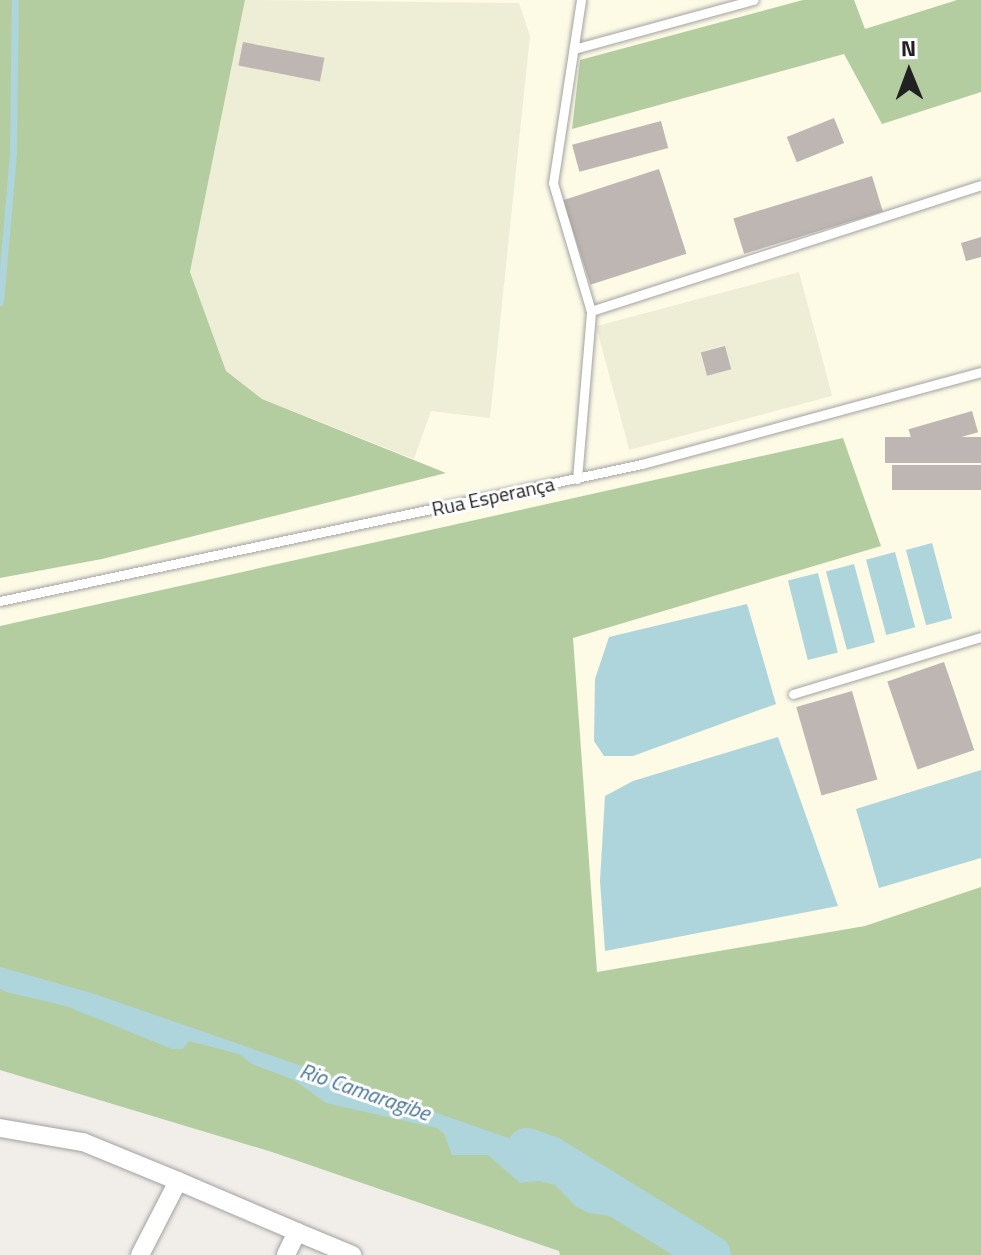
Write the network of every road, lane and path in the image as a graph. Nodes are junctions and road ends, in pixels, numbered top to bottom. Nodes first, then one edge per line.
1 (581, 0) edge
2 (753, 0) edge
3 (574, 49) junction
4 (981, 185) edge
5 (591, 311) junction
6 (981, 372) edge
7 (577, 479) junction
8 (0, 601) edge
9 (981, 637) edge
10 (793, 694) dead end
11 (0, 1128) edge
12 (178, 1181) junction
13 (297, 1232) junction
14 (140, 1255) edge
15 (286, 1255) edge
16 (352, 1255) edge

1 - 3 lane
2 - 3 lane
3 - 5 lane
4 - 5 lane
5 - 7 lane
6 - 7 lane, Rua Esperança
7 - 8 lane, Rua Esperança
9 - 10 lane
11 - 12 street
12 - 13 street
12 - 14 street
13 - 15 street
13 - 16 street

